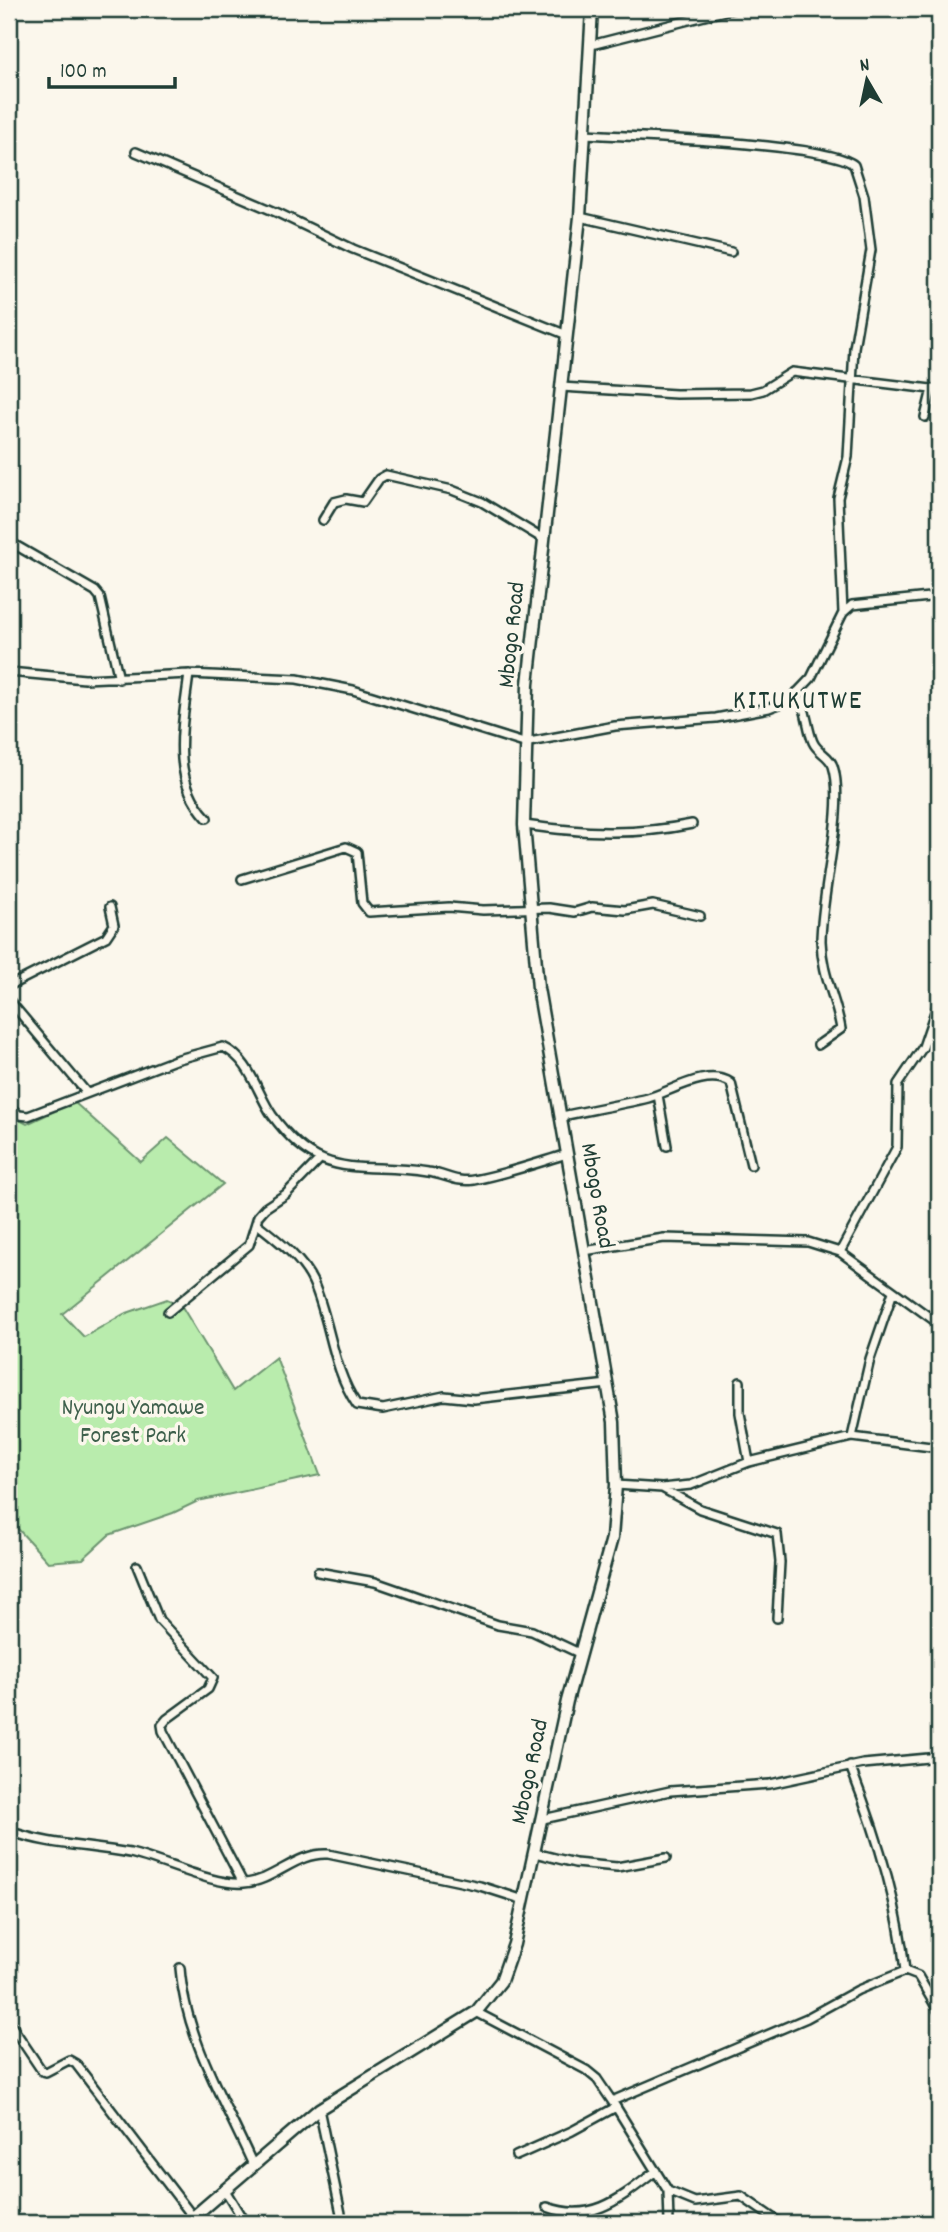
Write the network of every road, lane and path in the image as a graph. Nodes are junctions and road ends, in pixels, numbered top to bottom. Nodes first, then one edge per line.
1 (592, 9) edge
2 (732, 9) edge
3 (591, 46) junction
4 (587, 135) junction
5 (136, 152) dead end
6 (580, 217) junction
7 (731, 252) dead end
8 (567, 335) junction
9 (854, 382) junction
10 (561, 387) junction
11 (936, 389) edge
12 (925, 417) dead end
13 (323, 520) dead end
14 (545, 540) junction
15 (15, 545) dead end
16 (939, 596) edge
17 (843, 613) junction
18 (9, 672) edge
19 (189, 674) junction
20 (119, 679) junction
21 (797, 692) junction
22 (524, 743) junction
23 (207, 818) dead end
24 (692, 824) dead end
25 (524, 825) junction
26 (242, 879) dead end
27 (110, 907) dead end
28 (530, 909) junction
29 (700, 916) dead end
30 (9, 986) edge
31 (9, 1000) edge
32 (939, 1000) edge
33 (818, 1045) dead end
34 (86, 1092) junction
35 (658, 1095) junction
36 (9, 1107) edge
37 (562, 1116) junction
38 (667, 1146) dead end
39 (567, 1154) junction
40 (319, 1160) junction
41 (751, 1165) dead end
42 (256, 1223) junction
43 (584, 1251) junction
44 (839, 1252) junction
45 (893, 1292) junction
46 (168, 1312) dead end
47 (939, 1324) edge
48 (740, 1382) dead end
49 (608, 1384) junction
50 (852, 1437) junction
51 (939, 1448) edge
52 (749, 1462) junction
53 (616, 1485) junction
54 (662, 1488) junction
55 (137, 1566) dead end
56 (318, 1572) dead end
57 (777, 1618) dead end
58 (581, 1654) junction
59 (939, 1757) edge
60 (850, 1766) junction
61 (543, 1819) junction
62 (9, 1831) edge
63 (536, 1853) junction
64 (666, 1858) dead end
65 (243, 1883) junction
66 (524, 1900) junction
67 (180, 1968) dead end
68 (905, 1970) junction
69 (476, 2012) junction
70 (939, 2012) edge
71 (9, 2022) edge
72 (614, 2104) junction
73 (318, 2109) junction
74 (516, 2155) dead end
75 (253, 2165) junction
76 (656, 2171) junction
77 (225, 2190) junction
78 (668, 2191) junction
79 (547, 2207) dead end
80 (190, 2220) edge
81 (245, 2223) edge
82 (343, 2223) edge
83 (669, 2223) edge
84 (780, 2223) edge

1 - 3 main road, Mbogo Road
2 - 3 street
3 - 4 main road, Mbogo Road
4 - 6 main road, Mbogo Road
4 - 9 street
5 - 8 street
6 - 7 street
6 - 8 main road, Mbogo Road
8 - 10 main road, Mbogo Road
9 - 10 street
9 - 11 street
9 - 17 street
10 - 14 main road, Mbogo Road
11 - 12 street
13 - 14 street
14 - 22 main road, Mbogo Road
15 - 20 street
16 - 17 street
17 - 21 street
18 - 20 street
19 - 20 street
19 - 22 street
19 - 23 street
21 - 22 street
21 - 33 street
22 - 25 main road, Mbogo Road
24 - 25 street
25 - 28 main road, Mbogo Road
26 - 28 street
27 - 30 street
28 - 29 street
28 - 37 main road, Mbogo Road
31 - 34 street
32 - 44 street
34 - 36 street
34 - 40 street
35 - 37 street
35 - 38 street
35 - 41 street
37 - 39 main road, Mbogo Road
39 - 40 street
39 - 43 main road, Mbogo Road
40 - 42 street
42 - 46 street
42 - 49 street
43 - 44 street
43 - 49 main road, Mbogo Road
44 - 45 street
45 - 47 street
45 - 50 street
48 - 52 street
49 - 53 main road, Mbogo Road
50 - 51 street
50 - 52 street
52 - 54 street
53 - 54 street
53 - 58 main road, Mbogo Road
54 - 57 street
55 - 65 street
56 - 58 street
58 - 61 main road, Mbogo Road
59 - 60 street
60 - 61 street
60 - 68 street
61 - 63 main road, Mbogo Road
62 - 65 street
63 - 64 street
63 - 66 main road, Mbogo Road
65 - 66 street
66 - 69 main road, Mbogo Road
67 - 75 street
68 - 70 street
68 - 72 street
69 - 72 street
69 - 73 main road, Mbogo Road
71 - 80 street
72 - 74 street
72 - 76 street
73 - 75 main road, Mbogo Road
73 - 82 street
75 - 77 main road, Mbogo Road
76 - 78 street
76 - 79 street
77 - 80 main road, Mbogo Road
77 - 81 street
78 - 83 street
78 - 84 street

